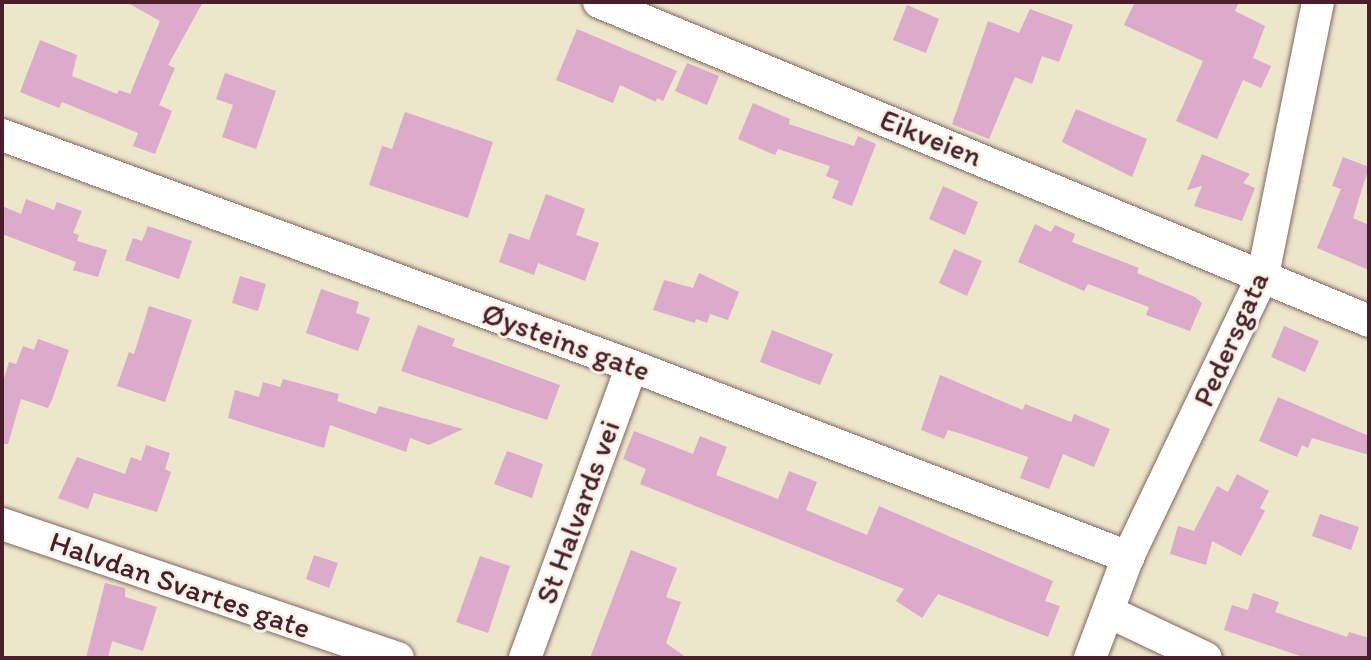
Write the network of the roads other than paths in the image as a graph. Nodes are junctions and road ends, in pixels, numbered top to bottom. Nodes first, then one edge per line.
1 (599, 2) edge
2 (1315, 3) edge
3 (2, 135) edge
4 (1263, 275) junction
5 (1369, 321) edge
6 (632, 366) junction
7 (2, 524) edge
8 (1128, 557) junction
9 (1109, 612) junction
10 (398, 658) edge
11 (525, 658) edge
12 (1090, 658) edge
13 (1206, 658) edge

1 - 4 street, Eikveien
2 - 4 street, Pedersgata
3 - 6 street, Øysteins gate
4 - 5 street, Eikveien
4 - 8 street, Pedersgata
6 - 8 street, Øysteins gate
6 - 11 street, St Halvards vei
7 - 10 street, Halvdan Svartes gate
8 - 9 street, Pedersgata
9 - 12 street, Pedersgata
9 - 13 street

